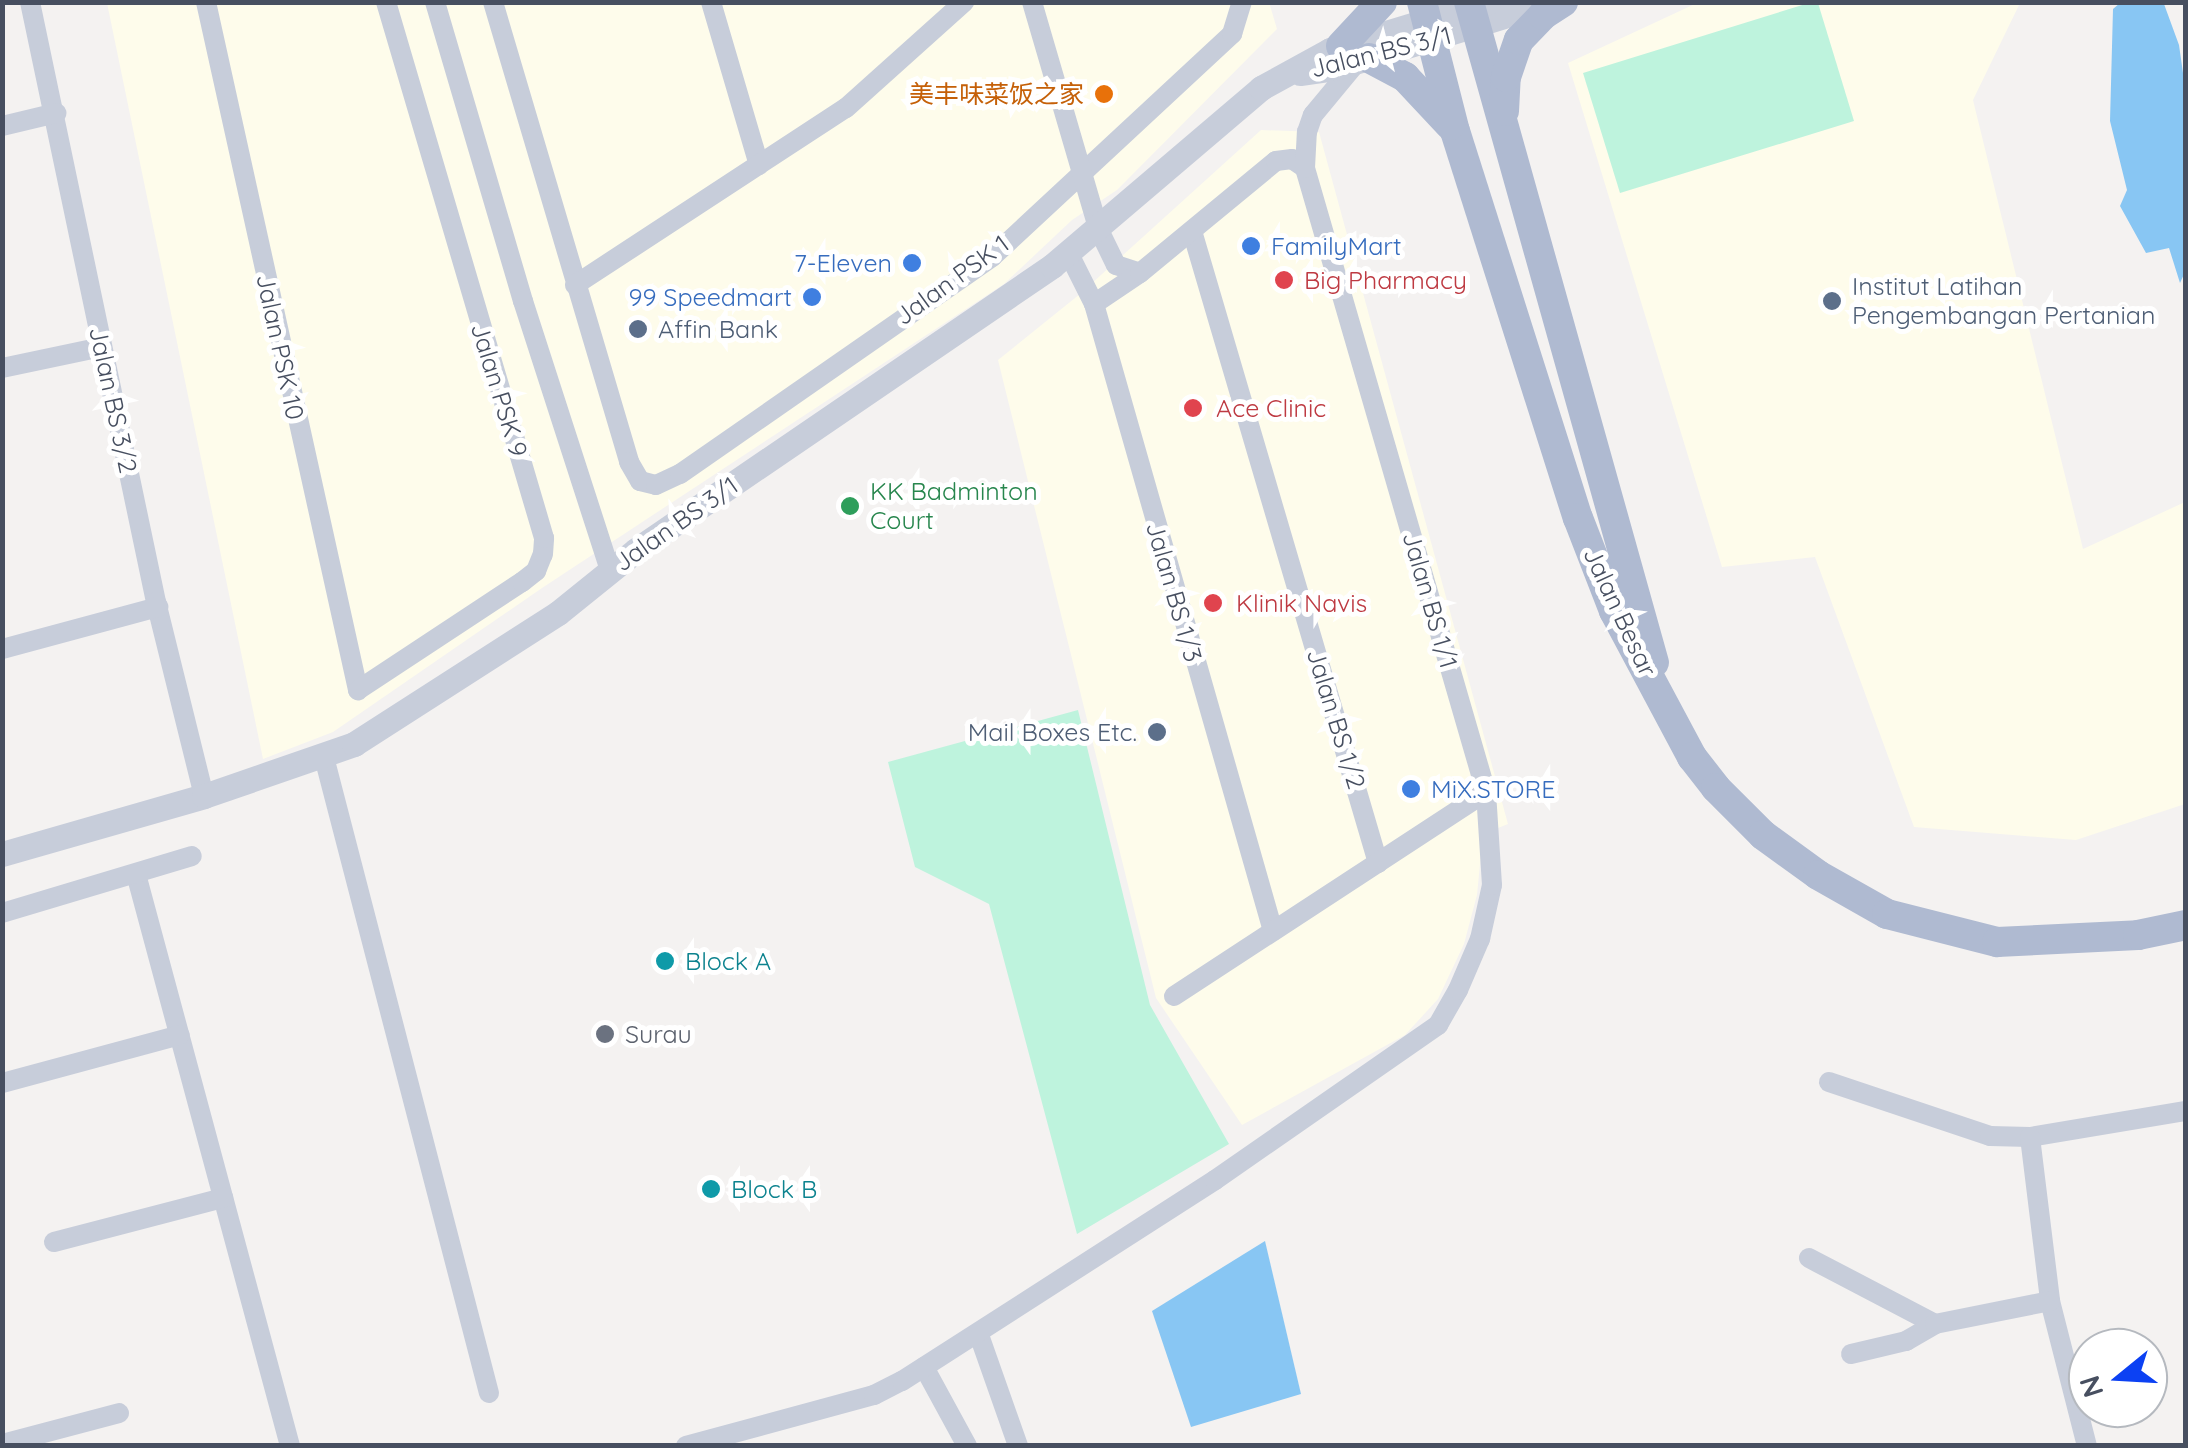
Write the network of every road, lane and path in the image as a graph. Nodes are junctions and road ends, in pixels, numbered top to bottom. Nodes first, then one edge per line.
1 (30, 2) edge
2 (206, 2) edge
3 (386, 2) edge
4 (435, 2) edge
5 (493, 2) edge
6 (711, 2) edge
7 (964, 2) edge
8 (1032, 2) edge
9 (1382, 2) edge
10 (1550, 2) edge
11 (1563, 2) edge
12 (1242, 6) edge
13 (1476, 10) edge
14 (1427, 21) edge
15 (1356, 56) junction
16 (56, 113) junction
17 (2, 126) edge
18 (1455, 131) junction
19 (1503, 132) junction
20 (759, 165) junction
21 (1306, 168) junction
22 (1081, 172) junction
23 (1098, 228) junction
24 (1192, 231) junction
25 (1068, 252) junction
26 (1140, 273) junction
27 (575, 285) junction
28 (1094, 304) junction
29 (102, 348) junction
30 (2, 368) edge
31 (610, 571) junction
32 (158, 607) junction
33 (4, 644) edge
34 (358, 690) joint
35 (1662, 700) junction
36 (324, 757) junction
37 (1486, 792) junction
38 (204, 796) junction
39 (2, 854) edge
40 (192, 856) dead end
41 (1378, 863) junction
42 (136, 874) junction
43 (2, 913) edge
44 (2186, 925) edge
45 (1273, 931) junction
46 (1174, 996) dead end
47 (180, 1035) junction
48 (2, 1082) edge
49 (1828, 1082) dead end
50 (2186, 1111) edge
51 (2030, 1137) junction
52 (223, 1198) junction
53 (54, 1242) dead end
54 (1808, 1258) dead end
55 (2050, 1301) junction
56 (1936, 1324) junction
57 (978, 1335) junction
58 (1851, 1354) dead end
59 (924, 1367) junction
60 (489, 1393) dead end
61 (119, 1413) dead end
62 (2, 1444) edge
63 (290, 1446) edge
64 (686, 1446) edge
65 (966, 1446) edge
66 (1018, 1446) edge
67 (2087, 1446) edge

1 - 16 street, Jalan BS 3/2
2 - 34 street, Jalan PSK 10
3 - 34 street, Jalan PSK 9
4 - 31 street
5 - 27 street
6 - 20 street
7 - 20 street
8 - 22 street
9 - 15 main road
10 - 13 street, Jalan BS 3/1
11 - 19 main road
12 - 22 street, Jalan PSK 1
13 - 14 street, Jalan BS 3/1
13 - 19 main road, Jalan Besar
14 - 15 street, Jalan BS 3/1
14 - 18 main road, Jalan Besar
15 - 18 main road
15 - 21 street, Jalan BS 1/1
15 - 23 street, Jalan BS 3/1
16 - 17 street
16 - 29 street, Jalan BS 3/2
18 - 35 main road, Jalan Besar
19 - 35 main road, Jalan Besar
20 - 27 street
21 - 24 street
21 - 37 street, Jalan BS 1/1
22 - 23 street
22 - 27 street, Jalan PSK 1
23 - 25 street, Jalan BS 3/1
23 - 26 street
24 - 26 street
24 - 41 street, Jalan BS 1/2
25 - 28 street, Jalan BS 1/3
25 - 31 street, Jalan BS 3/1
26 - 28 street
28 - 45 street, Jalan BS 1/3
29 - 30 street
29 - 32 street, Jalan BS 3/2
31 - 36 street, Jalan BS 3/1
32 - 33 street
32 - 38 street, Jalan BS 3/2
35 - 44 main road
36 - 38 street, Jalan BS 3/1
36 - 60 street
37 - 41 street
37 - 57 street, Jalan BS 1/1
38 - 39 street, Jalan BS 3/1
40 - 42 street
41 - 45 street
42 - 43 street
42 - 47 street
45 - 46 street
47 - 48 street
47 - 52 street
49 - 51 street
50 - 51 street
51 - 55 street
52 - 53 street
52 - 63 street
54 - 56 street
55 - 56 street
55 - 67 street
56 - 58 street
57 - 59 street, Jalan BS 1/1
57 - 66 street
59 - 64 street, Jalan BS 1/1
59 - 65 street
61 - 62 street

